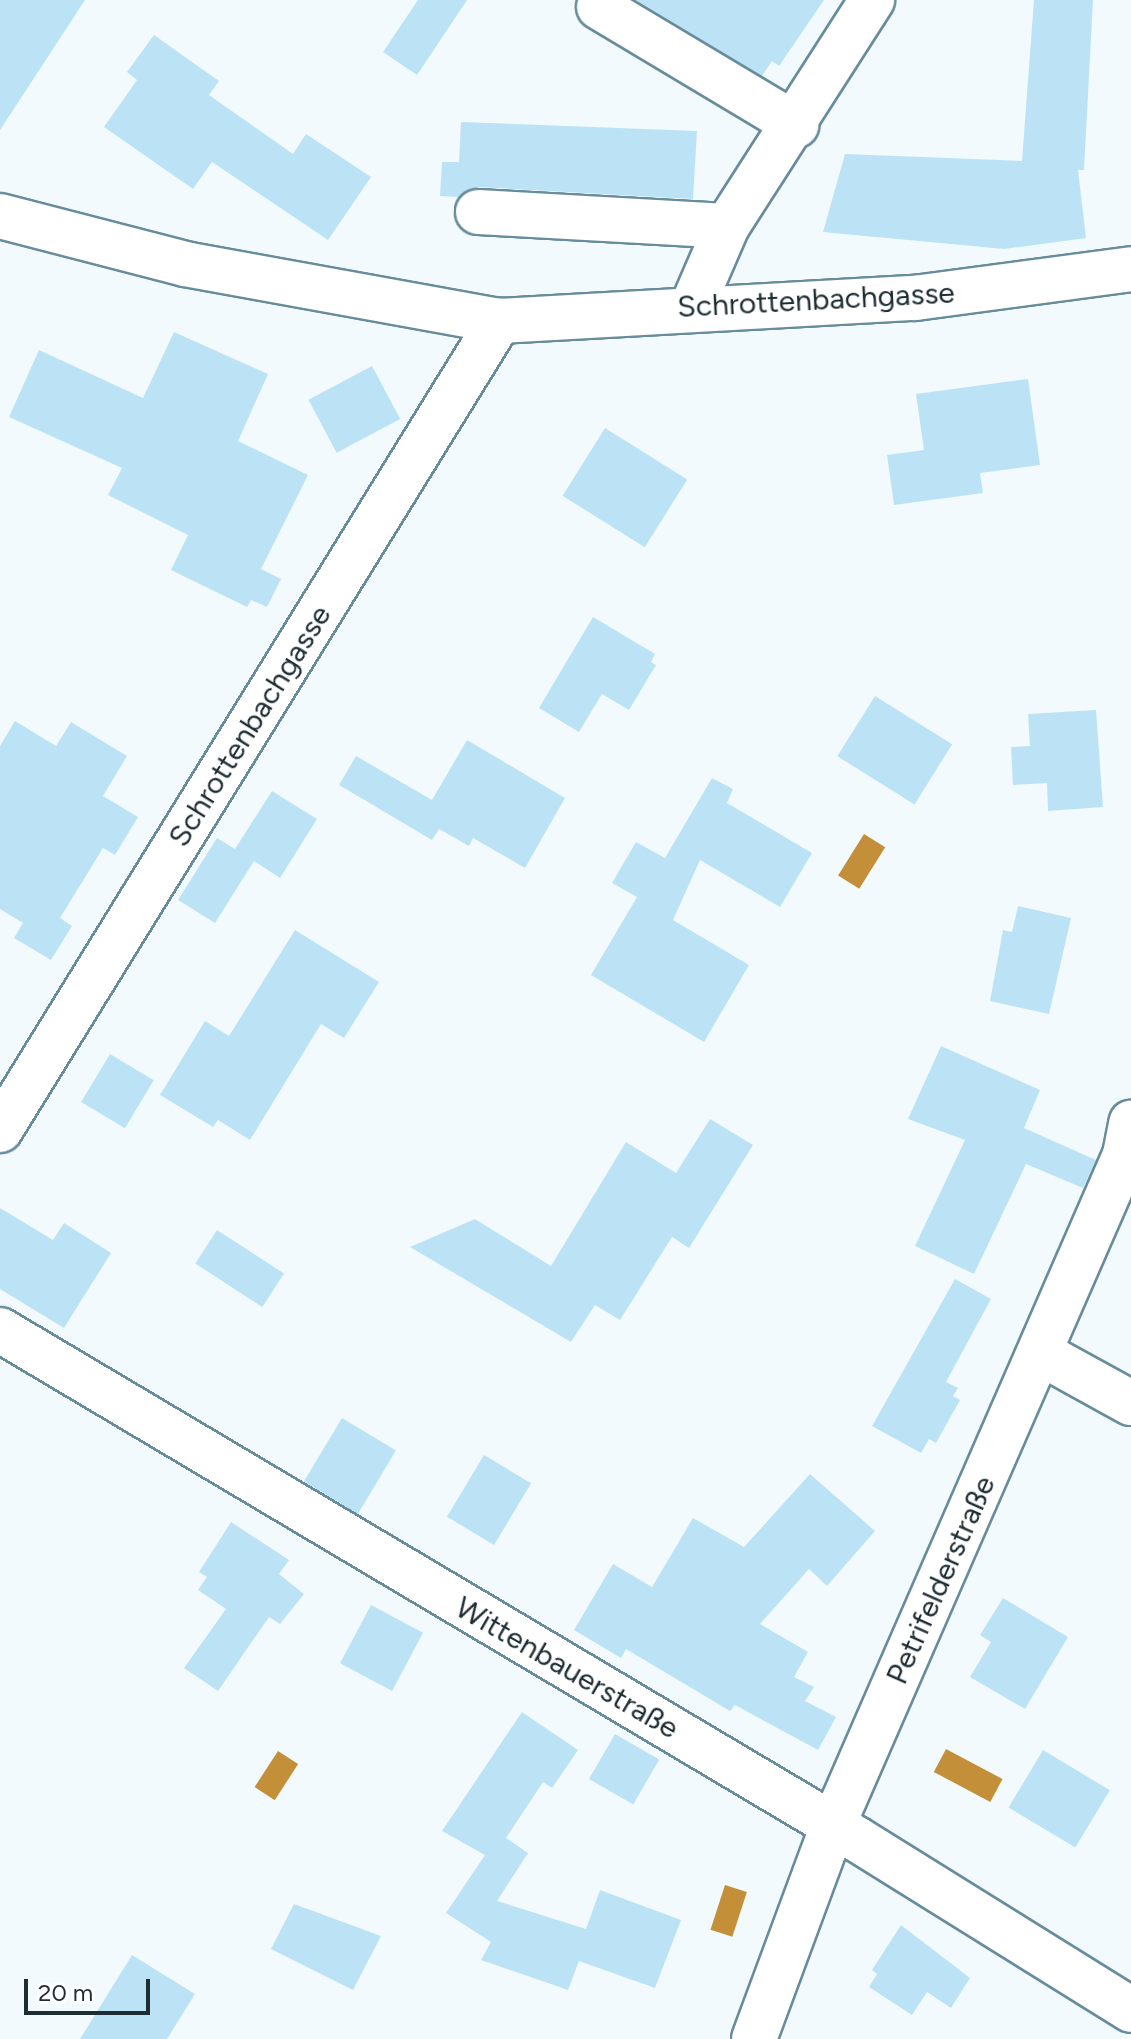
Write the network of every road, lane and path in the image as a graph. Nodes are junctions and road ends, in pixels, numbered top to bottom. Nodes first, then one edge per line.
1 (872, 0) edge
2 (599, 7) dead end
3 (796, 125) junction
4 (478, 212) dead end
5 (0, 216) edge
6 (727, 226) junction
7 (1131, 269) edge
8 (692, 307) junction
9 (499, 321) junction
10 (1131, 1123) edge
11 (0, 1130) edge
12 (0, 1330) edge
13 (1040, 1353) junction
14 (1131, 1403) edge
15 (833, 1825) junction
16 (1131, 2010) edge
17 (754, 2039) edge

1 - 3 street
2 - 3 street
3 - 6 street
4 - 6 street
5 - 9 street, Schrottenbachgasse
6 - 8 street
7 - 8 street, Schrottenbachgasse
8 - 9 street, Schrottenbachgasse
9 - 11 street, Schrottenbachgasse
10 - 13 street, Petrifelderstraße
12 - 15 street, Wittenbauerstraße
13 - 14 street
13 - 15 street, Petrifelderstraße
15 - 16 street, Wittenbauerstraße
15 - 17 street, Petrifelderstraße

